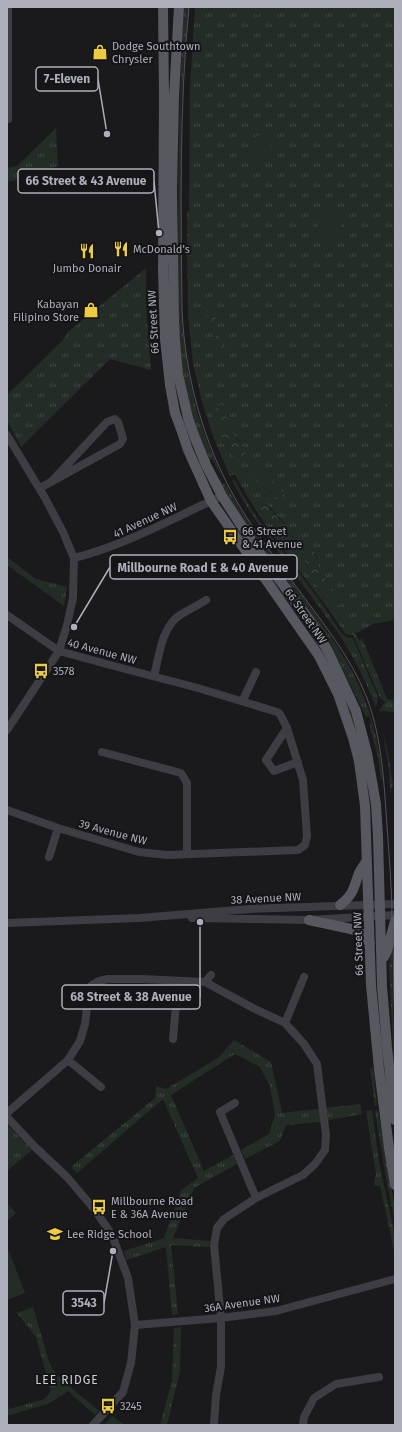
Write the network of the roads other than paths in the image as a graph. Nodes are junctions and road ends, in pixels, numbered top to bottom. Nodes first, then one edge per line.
1 (8, 7) edge
2 (163, 7) edge
3 (179, 7) edge
4 (8, 55) edge
5 (8, 119) dead end
6 (7, 435) edge
7 (52, 481) junction
8 (40, 488) junction
9 (222, 496) junction
10 (211, 501) junction
11 (74, 558) junction
12 (206, 600) dead end
13 (7, 615) edge
14 (59, 651) junction
15 (256, 672) dead end
16 (154, 676) junction
17 (243, 700) junction
18 (287, 728) junction
19 (7, 730) edge
20 (102, 752) dead end
21 (298, 762) junction
22 (7, 810) edge
23 (58, 828) junction
24 (187, 854) junction
25 (49, 857) dead end
26 (367, 860) junction
27 (368, 904) junction
28 (380, 904) junction
29 (395, 904) edge
30 (340, 905) junction
31 (395, 915) edge
32 (381, 916) junction
33 (368, 917) junction
34 (139, 918) junction
35 (309, 920) junction
36 (395, 920) edge
37 (7, 923) edge
38 (370, 943) junction
39 (382, 960) junction
40 (211, 975) dead end
41 (304, 977) dead end
42 (178, 981) junction
43 (205, 982) junction
44 (285, 1023) junction
45 (173, 1039) dead end
46 (68, 1060) junction
47 (101, 1087) dead end
48 (235, 1103) dead end
49 (7, 1113) edge
50 (7, 1117) edge
51 (395, 1120) edge
52 (395, 1185) edge
53 (256, 1198) junction
54 (395, 1279) edge
55 (221, 1318) junction
56 (135, 1325) junction
57 (379, 1377) dead end
58 (93, 1425) edge
59 (214, 1425) edge
60 (302, 1425) edge

1 - 4 street
2 - 10 main road, 66 Street NW
3 - 9 main road, 66 Street NW
4 - 5 street
6 - 8 street
7 - 7 street
7 - 8 street
8 - 11 street
9 - 10 street, 41 Avenue NW
9 - 28 main road, 66 Street NW
10 - 11 street, 41 Avenue NW
10 - 26 main road, 66 Street NW
11 - 14 street
12 - 16 street
13 - 14 street, 40 Avenue NW
14 - 16 street, 40 Avenue NW
14 - 19 street
15 - 17 street
16 - 17 street, 40 Avenue NW
17 - 18 street, 40 Avenue NW
18 - 21 street
18 - 21 street
20 - 24 street
21 - 24 street, 39 Avenue NW
22 - 23 street, 39 Avenue NW
23 - 24 street, 39 Avenue NW
23 - 25 street
26 - 27 main road, 66 Street NW
26 - 30 main road
27 - 28 street, 38 Avenue NW
27 - 30 street, 38 Avenue NW
27 - 33 main road, 66 Street NW
28 - 29 street, 38 Avenue NW
28 - 32 main road, 66 Street NW
30 - 34 street, 38 Avenue NW
31 - 32 street, 38 Avenue NW
32 - 33 street, 38 Avenue NW
32 - 39 main road, 66 Street NW
33 - 35 street, 38 Avenue NW
33 - 38 main road, 66 Street NW
34 - 35 street, 38 Avenue NW
34 - 37 street, 38 Avenue NW
35 - 38 main road
36 - 39 main road
38 - 52 main road, 66 Street NW
39 - 51 main road, 66 Street NW
40 - 43 street
41 - 44 street
42 - 43 street
42 - 45 street
42 - 46 street
43 - 44 street
44 - 53 street
46 - 47 street
46 - 49 street
48 - 53 street
50 - 56 street
53 - 55 street
54 - 55 street, 36A Avenue NW
55 - 56 street, 36A Avenue NW
55 - 59 street
56 - 58 street
57 - 60 street

